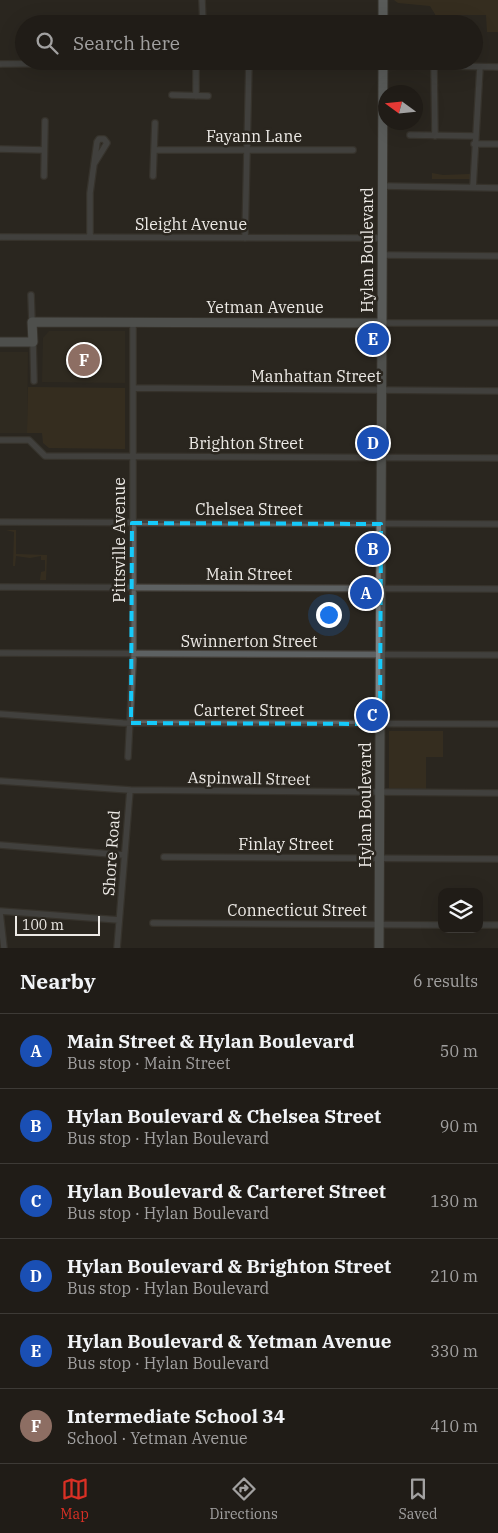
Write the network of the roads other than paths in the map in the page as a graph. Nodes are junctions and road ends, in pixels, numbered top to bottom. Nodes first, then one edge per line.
1 (202, 0) edge
2 (383, 0) edge
3 (203, 15) edge
4 (383, 15) edge
5 (0, 64) edge
6 (15, 64) edge
7 (483, 67) edge
8 (498, 67) edge
9 (196, 70) edge
10 (249, 70) edge
11 (383, 70) edge
12 (434, 70) edge
13 (480, 70) edge
14 (172, 95) dead end
15 (196, 96) junction
16 (208, 96) dead end
17 (45, 121) dead end
18 (155, 123) dead end
19 (410, 135) dead end
20 (435, 136) junction
21 (474, 136) junction
22 (474, 144) junction
23 (498, 144) edge
24 (0, 149) edge
25 (44, 150) junction
26 (154, 150) junction
27 (247, 150) junction
28 (353, 150) dead end
29 (94, 164) dead end
30 (44, 176) dead end
31 (154, 176) dead end
32 (382, 186) junction
33 (473, 187) junction
34 (498, 188) edge
35 (0, 236) edge
36 (90, 237) junction
37 (245, 238) junction
38 (382, 238) junction
39 (382, 255) junction
40 (498, 256) edge
41 (31, 295) dead end
42 (32, 322) junction
43 (133, 322) junction
44 (382, 323) junction
45 (498, 323) edge
46 (0, 342) edge
47 (33, 342) junction
48 (34, 381) dead end
49 (133, 388) junction
50 (382, 390) junction
51 (498, 390) edge
52 (0, 440) edge
53 (133, 456) junction
54 (381, 458) junction
55 (498, 458) edge
56 (0, 522) edge
57 (132, 522) junction
58 (381, 524) junction
59 (498, 524) edge
60 (0, 587) edge
61 (133, 588) junction
62 (381, 589) junction
63 (498, 589) edge
64 (0, 653) edge
65 (133, 654) junction
66 (380, 655) junction
67 (498, 655) edge
68 (0, 714) edge
69 (131, 723) junction
70 (380, 724) junction
71 (498, 724) edge
72 (128, 757) dead end
73 (0, 781) edge
74 (130, 790) junction
75 (380, 792) junction
76 (498, 793) edge
77 (0, 845) edge
78 (124, 855) junction
79 (164, 857) dead end
80 (380, 858) junction
81 (498, 859) edge
82 (0, 912) edge
83 (119, 920) junction
84 (153, 923) dead end
85 (379, 924) junction
86 (438, 925) edge
87 (483, 925) edge
88 (498, 925) edge
89 (4, 948) edge
90 (117, 948) edge
91 (379, 948) edge

1 - 3 street
2 - 4 main road
5 - 6 street
7 - 8 street
9 - 15 street
10 - 27 street
11 - 32 main road, Hylan Boulevard
12 - 20 street
13 - 21 street
14 - 15 street
15 - 16 street
17 - 25 street
18 - 26 street
19 - 20 street
20 - 21 street
21 - 22 street
22 - 23 street
22 - 33 street
24 - 25 street
25 - 30 street
26 - 27 street, Fayann Lane
26 - 31 street
27 - 28 street, Fayann Lane
27 - 37 street
29 - 36 street
32 - 33 street
32 - 38 main road, Hylan Boulevard
33 - 34 street
35 - 36 street, Sleight Avenue
36 - 37 street, Sleight Avenue
37 - 38 street, Sleight Avenue
38 - 39 main road, Hylan Boulevard
39 - 40 street
39 - 44 main road, Hylan Boulevard
41 - 42 street
42 - 43 street, Yetman Avenue
42 - 47 street
43 - 44 street, Yetman Avenue
43 - 49 street, Pittsville Avenue
44 - 45 street, Yetman Avenue
44 - 50 street, Hylan Boulevard
46 - 47 street
47 - 48 street
49 - 50 street, Manhattan Street
49 - 53 street, Pittsville Avenue
50 - 51 street, Manhattan Street
50 - 54 street, Hylan Boulevard
52 - 53 street, Brighton Street
53 - 54 street, Brighton Street
53 - 57 street, Pittsville Avenue
54 - 55 street, Brighton Street
54 - 58 street, Hylan Boulevard
56 - 57 street, Chelsea Street
57 - 58 street, Chelsea Street
57 - 61 street, Pittsville Avenue
58 - 59 street, Chelsea Street
58 - 62 street, Hylan Boulevard
60 - 61 street, Main Street
61 - 62 street, Main Street
61 - 65 street, Pittsville Avenue
62 - 63 street, Main Street
62 - 66 street, Hylan Boulevard
64 - 65 street, Swinnerton Street
65 - 66 street, Swinnerton Street
65 - 69 street, Pittsville Avenue
66 - 67 street, Swinnerton Street
66 - 70 street, Hylan Boulevard
68 - 69 street, Carteret Street
69 - 70 street, Carteret Street
69 - 72 street, Pittsville Avenue
70 - 71 street, Carteret Street
70 - 75 street, Hylan Boulevard
73 - 74 street, Aspinwall Street
74 - 75 street, Aspinwall Street
74 - 78 street, Shore Road
75 - 76 street, Aspinwall Street
75 - 80 street, Hylan Boulevard
77 - 78 street
78 - 83 street, Shore Road
79 - 80 street, Finlay Street
80 - 81 street, Finlay Street
80 - 85 street, Hylan Boulevard
82 - 83 street
82 - 89 street
83 - 90 street, Shore Road
84 - 85 street, Connecticut Street
85 - 86 street, Connecticut Street
85 - 91 street, Hylan Boulevard
87 - 88 street

